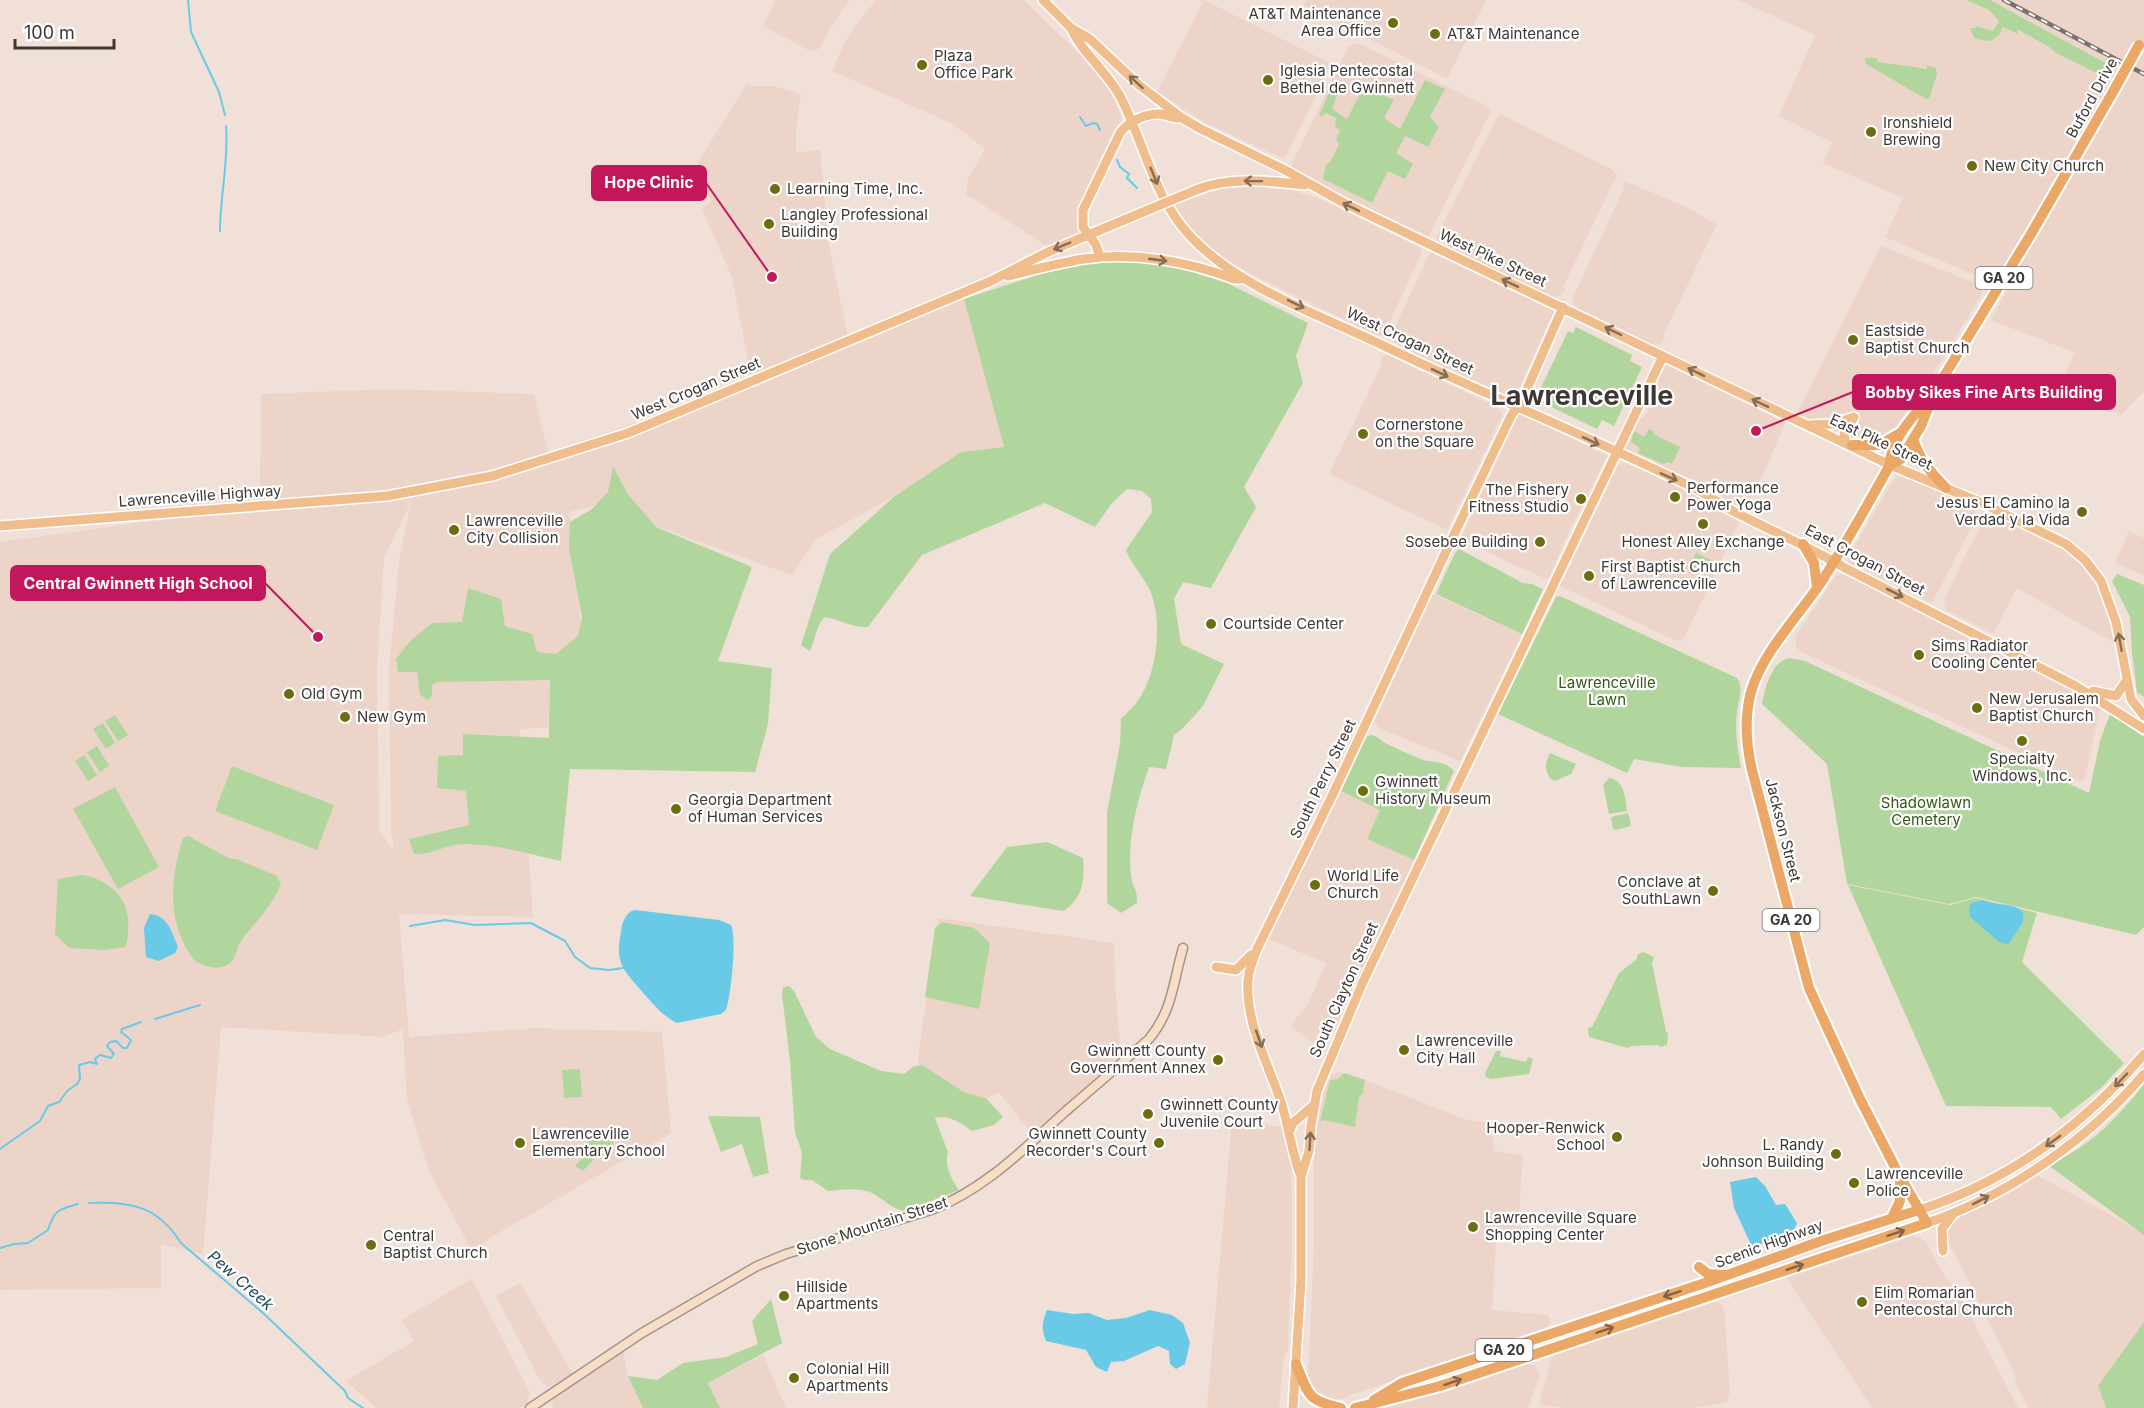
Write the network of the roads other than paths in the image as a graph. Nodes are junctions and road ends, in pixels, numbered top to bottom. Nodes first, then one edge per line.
1 (1043, 0) edge
2 (1071, 28) junction
3 (2141, 40) edge
4 (1182, 118) junction
5 (1132, 122) junction
6 (1311, 185) junction
7 (1196, 190) joint
8 (1089, 234) junction
9 (1100, 257) junction
10 (1243, 279) junction
11 (991, 281) junction
12 (1563, 307) junction
13 (1663, 356) junction
14 (1935, 391) junction
15 (1518, 406) junction
16 (1807, 425) junction
17 (1566, 429) joint
18 (1902, 432) junction
19 (1913, 439) junction
20 (1849, 444) junction
21 (1616, 453) junction
22 (1890, 465) junction
23 (1946, 488) junction
24 (402, 494) joint
25 (0, 526) edge
26 (1803, 544) junction
27 (1834, 561) junction
28 (1817, 588) junction
29 (2126, 681) junction
30 (2074, 685) junction
31 (2144, 716) edge
32 (2144, 729) edge
33 (1183, 948) dead end
34 (1257, 949) junction
35 (1216, 967) dead end
36 (2144, 1054) edge
37 (2144, 1074) edge
38 (1315, 1104) junction
39 (1289, 1132) junction
40 (1899, 1175) junction
41 (1301, 1177) junction
42 (1919, 1210) junction
43 (1955, 1212) junction
44 (1892, 1218) junction
45 (1927, 1223) junction
46 (1943, 1251) dead end
47 (1727, 1275) junction
48 (1693, 1287) junction
49 (1296, 1364) junction
50 (1369, 1403) junction
51 (530, 1408) edge
52 (1293, 1408) edge
53 (1341, 1408) edge
54 (1355, 1408) edge

1 - 2 main road, West Pike Street
4 -> 2 main road, West Pike Street
2 - 5 main road, West Pike Street
3 - 14 highway, Buford Drive / GA 20, bridge
4 - 5 main road
4 - 6 main road, West Pike Street
5 - 8 main road
5 -> 10 main road, West Crogan Street
6 -> 7 main road, West Pike Street
12 -> 6 main road, West Pike Street
7 - 8 main road, West Crogan Street, bridge
8 - 9 main road
8 -> 11 main road, West Crogan Street
9 -> 10 main road, West Crogan Street
9 - 11 main road, West Crogan Street
10 -> 15 main road, West Crogan Street
11 - 24 main road, West Crogan Street
13 -> 12 main road, West Pike Street
12 - 15 main road, South Perry Street
16 -> 13 main road, East Pike Street
13 - 21 main road, South Clayton Street
14 - 18 highway, Buford Drive / GA 20
14 - 19 highway, Buford Drive / GA 20
15 - 17 main road, West Crogan Street
15 - 34 main road, South Perry Street
16 - 20 main road, East Pike Street
16 - 20 main road
17 -> 21 main road, East Crogan Street
18 - 20 highway
18 - 22 highway, Buford Drive / GA 20
19 - 22 highway, Buford Drive / GA 20
19 - 23 highway
20 - 22 main road, East Pike Street
21 -> 26 main road, East Crogan Street
21 - 38 main road, South Clayton Street
22 - 23 main road, East Pike Street
22 - 27 highway, Buford Drive / GA 20
29 -> 23 main road, East Pike Street
24 - 25 main road, Lawrenceville Highway
26 - 27 main road, East Crogan Street
26 - 28 highway
27 - 28 highway, Jackson Street / GA 20
27 -> 30 main road, East Crogan Street
28 - 40 highway, Jackson Street / GA 20
29 - 30 main road
29 - 31 main road
30 - 32 main road, East Crogan Street
33 - 51 main road, Stone Mountain Street
34 - 35 main road
34 -> 39 main road, South Perry Street
36 -> 42 main road, Scenic Highway
43 -> 37 main road, Scenic Highway
38 - 39 main road
41 -> 38 main road, South Clayton Street
39 - 41 main road, South Perry Street
40 - 42 highway, Jackson Street
40 - 44 highway
41 - 49 main road, South Clayton Street
42 - 44 highway, Scenic Highway
42 - 45 highway, Jackson Street
43 - 45 main road, Scenic Highway
43 - 46 main road
44 - 47 highway, Scenic Highway / GA 20
50 -> 45 highway, Scenic Highway / GA 20
47 - 48 highway, Scenic Highway / GA 20
47 - 48 highway
48 -> 50 highway, Scenic Highway / GA 20
49 - 52 main road, South Clayton Street
49 - 53 highway
50 - 54 highway, Scenic Highway / GA 20

